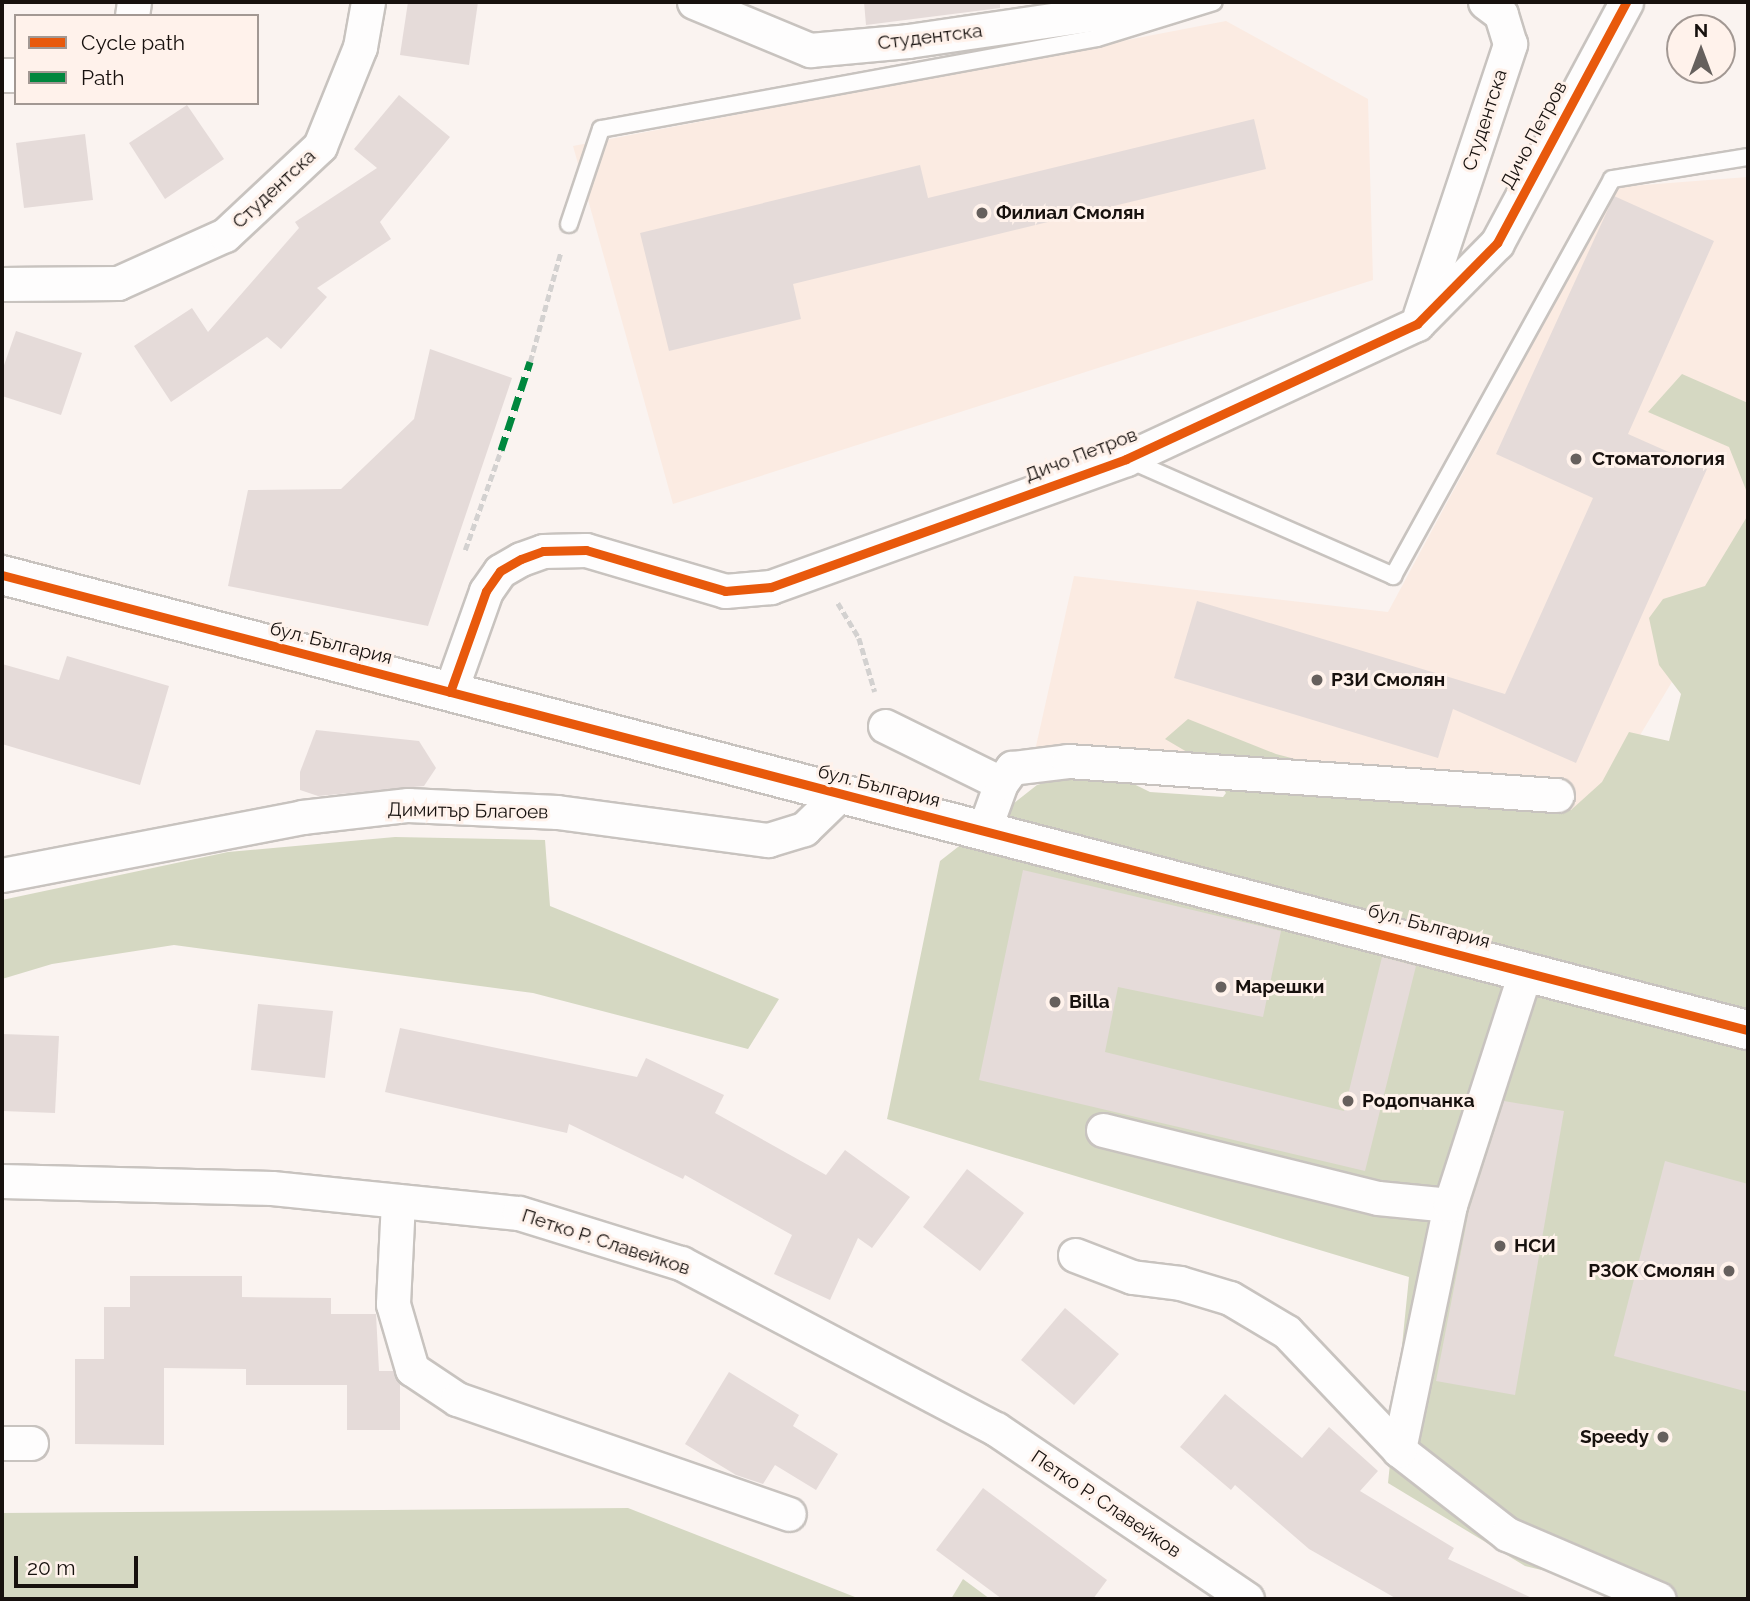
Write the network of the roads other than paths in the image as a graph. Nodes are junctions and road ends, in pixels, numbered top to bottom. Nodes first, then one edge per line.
1 (368, 2) edge
2 (694, 2) edge
3 (1174, 2) edge
4 (1214, 2) edge
5 (1485, 2) edge
6 (1626, 2) edge
7 (1748, 157) edge
8 (569, 223) road end
9 (2, 284) edge
10 (1417, 324) junction
11 (1126, 459) junction
12 (2, 575) edge
13 (450, 692) junction
14 (885, 726) road end
15 (1001, 783) junction
16 (839, 795) junction
17 (1557, 795) dead end
18 (984, 830) junction
19 (2, 875) edge
20 (1525, 971) junction
21 (1748, 1030) edge
22 (1102, 1130) dead end
23 (2, 1181) edge
24 (398, 1201) junction
25 (1450, 1205) junction
26 (1075, 1255) dead end
27 (1399, 1450) junction
28 (789, 1514) dead end
29 (1247, 1599) edge
30 (1660, 1599) edge

1 - 9 street, Студентска
2 - 3 street, Студентска
4 - 8 lane
5 - 10 street, Студентска
6 - 10 street, Дичо Петров
7 - 11 lane
10 - 11 street, Дичо Петров
11 - 13 street, Дичо Петров
12 - 13 street, бул. България
13 - 16 street, бул. България
14 - 15 street
15 - 17 street
15 - 18 street
16 - 18 street, бул. България
16 - 19 street, Димитър Благоев
18 - 20 street, бул. България
20 - 21 street, бул. България
20 - 25 street
22 - 25 street
23 - 24 street, Петко Р. Славейков
24 - 28 street
24 - 29 street, Петко Р. Славейков
25 - 27 street
26 - 27 street
27 - 30 street

